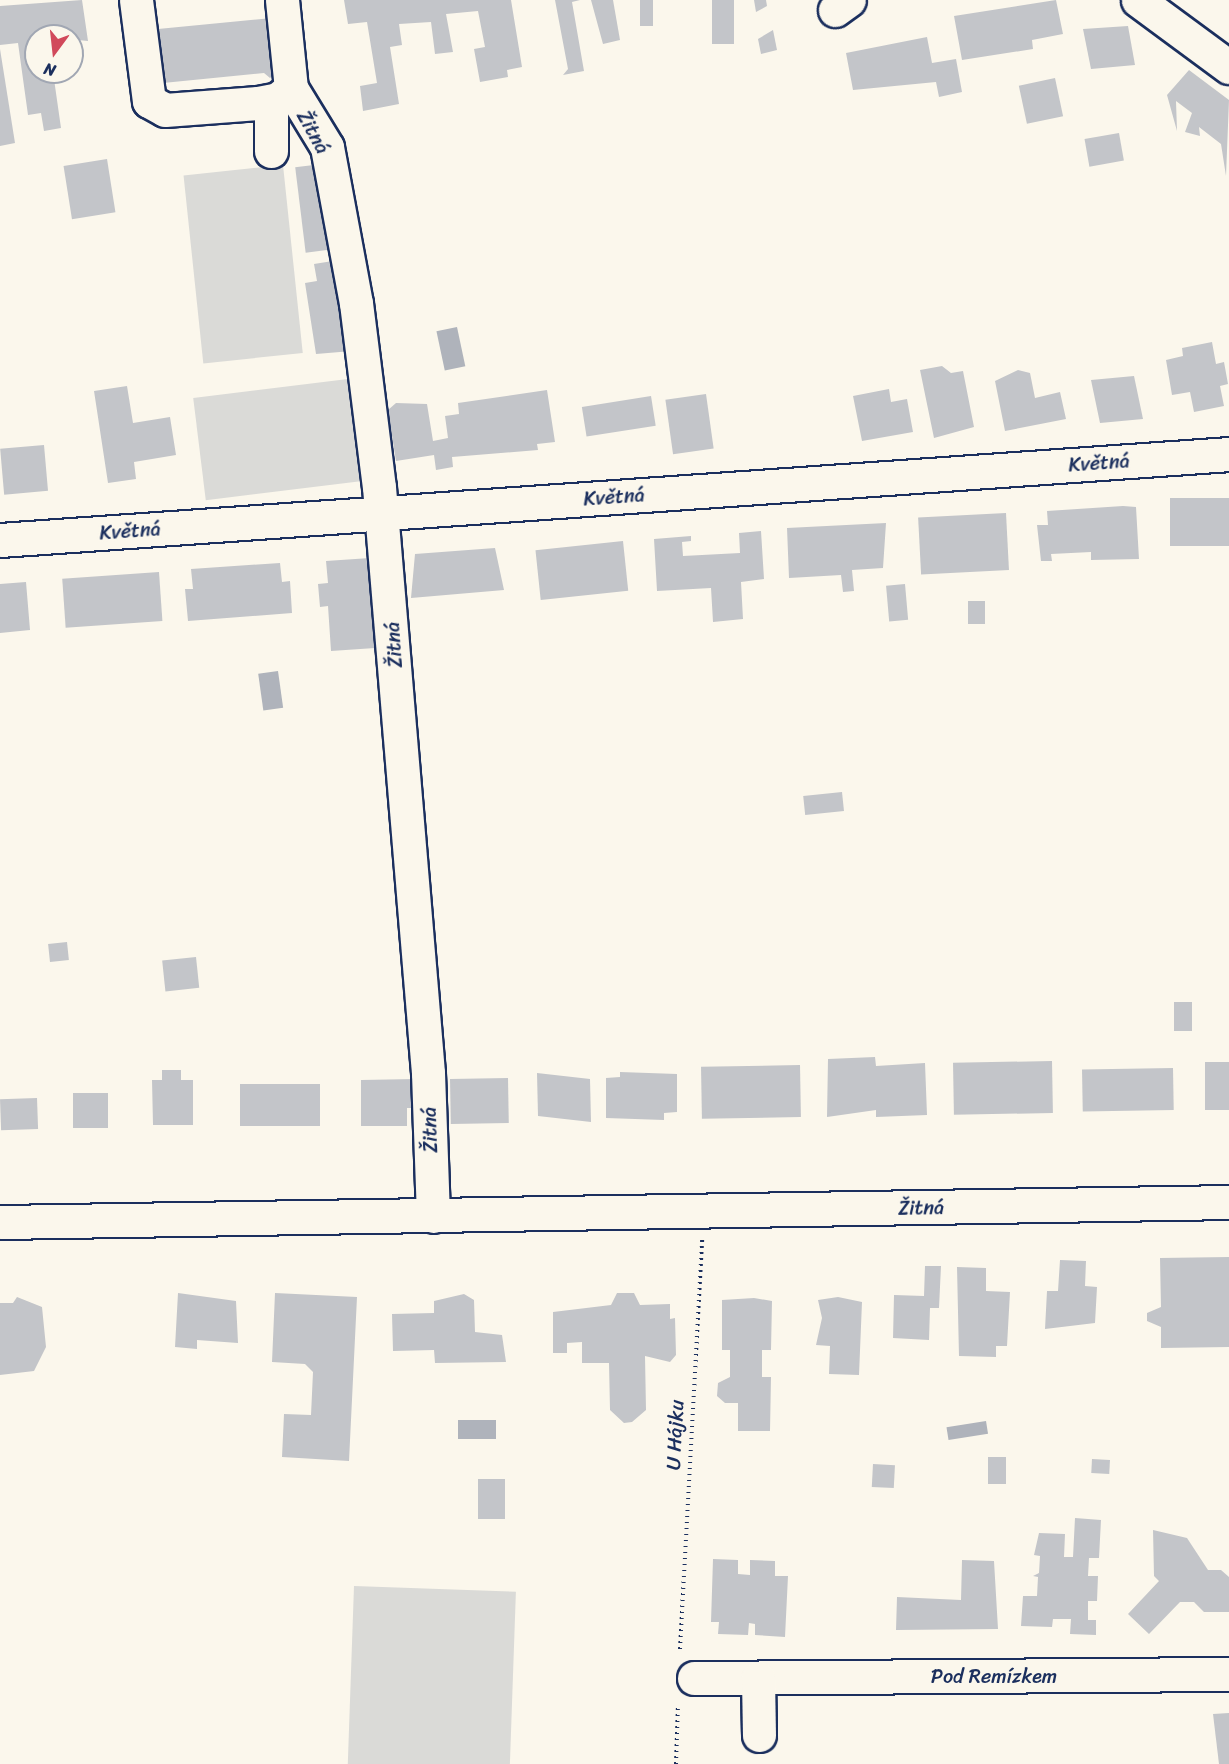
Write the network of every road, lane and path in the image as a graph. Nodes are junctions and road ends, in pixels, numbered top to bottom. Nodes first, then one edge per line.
1 (136, 0) edge
2 (282, 0) edge
3 (1138, 0) edge
4 (1229, 67) edge
5 (281, 95) junction
6 (271, 151) dead end
7 (1229, 454) edge
8 (382, 513) junction
9 (0, 540) edge
10 (1229, 1202) edge
11 (704, 1212) junction
12 (433, 1216) junction
13 (0, 1222) edge
14 (1229, 1674) edge
15 (684, 1677) junction
16 (758, 1678) junction
17 (759, 1735) dead end
18 (676, 1764) edge

1 - 5 street
2 - 5 street
3 - 4 street
5 - 6 street
5 - 8 street, Žitná
7 - 8 street, Květná
8 - 9 street, Květná
8 - 12 street, Žitná
10 - 11 street, Žitná
11 - 12 street, Žitná
11 - 15 path, U Hájku
12 - 13 street, Žitná
14 - 16 street, Pod Remízkem
15 - 16 street, Pod Remízkem
15 - 18 path, U Hájku
16 - 17 street

